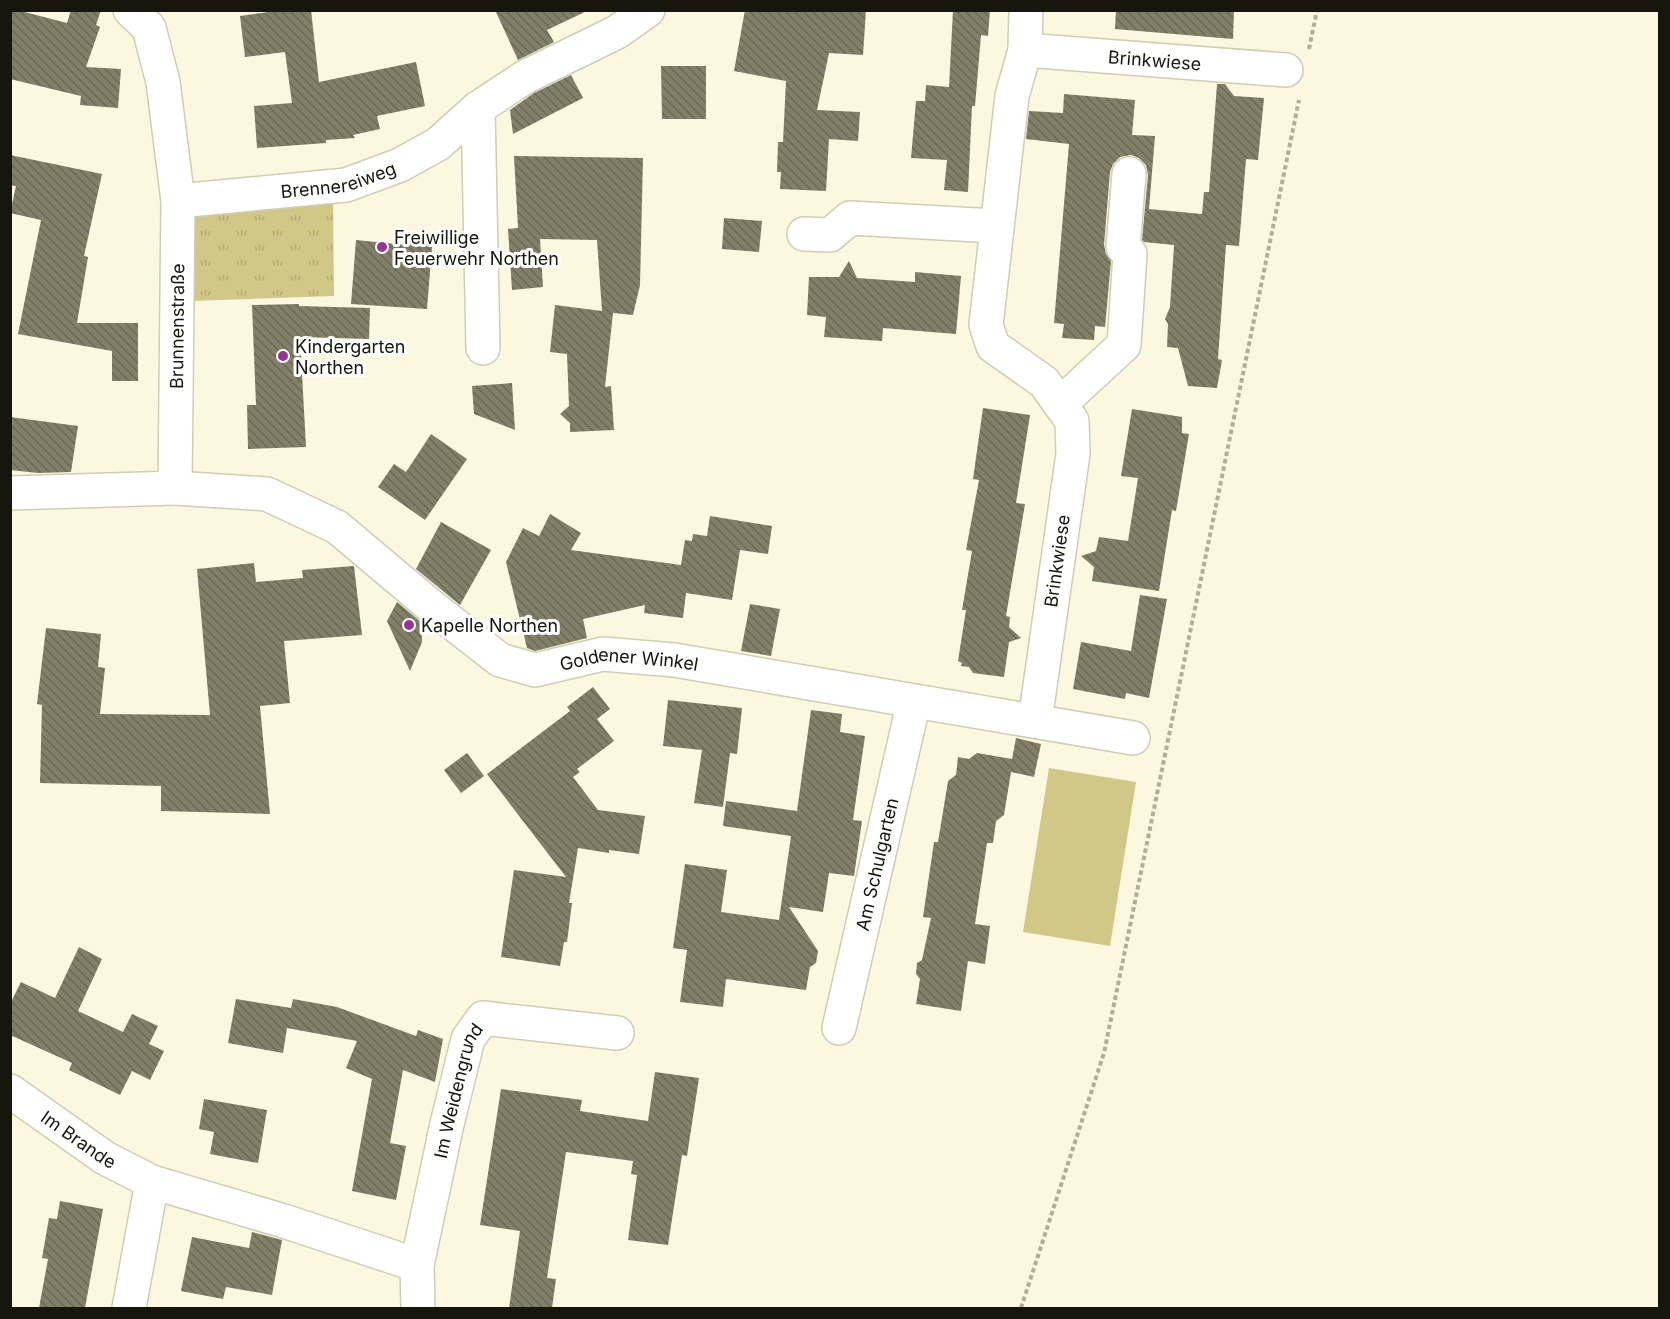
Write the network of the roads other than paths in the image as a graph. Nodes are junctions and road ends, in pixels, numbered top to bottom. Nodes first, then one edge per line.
1 (130, 10) edge
2 (648, 10) edge
3 (1026, 10) edge
4 (1025, 50) junction
5 (1298, 73) road end
6 (478, 108) junction
7 (1129, 174) dead end
8 (178, 201) junction
9 (996, 226) junction
10 (804, 234) dead end
11 (483, 348) dead end
12 (1060, 404) junction
13 (175, 488) junction
14 (10, 493) edge
15 (914, 701) junction
16 (1035, 721) junction
17 (1133, 738) dead end
18 (839, 1028) dead end
19 (617, 1033) dead end
20 (10, 1091) edge
21 (152, 1182) junction
22 (417, 1265) junction
23 (129, 1308) edge
24 (418, 1308) edge

1 - 8 street, Brunnenstraße
2 - 6 street, Brennereiweg
3 - 4 street, Brinkwiese
4 - 5 street, Brinkwiese
4 - 9 street, Brinkwiese
6 - 8 street, Brennereiweg
6 - 11 street
7 - 12 street
8 - 13 street, Brunnenstraße
9 - 10 street
9 - 12 street, Brinkwiese
12 - 16 street, Brinkwiese
13 - 14 street
13 - 15 street, Goldener Winkel
15 - 16 street, Goldener Winkel
15 - 18 street, Am Schulgarten
16 - 17 street, Goldener Winkel
19 - 22 street, Im Weidengrund
20 - 21 street, Im Brande
21 - 22 street, Im Brande
21 - 23 street
22 - 24 street, Im Weidengrund

